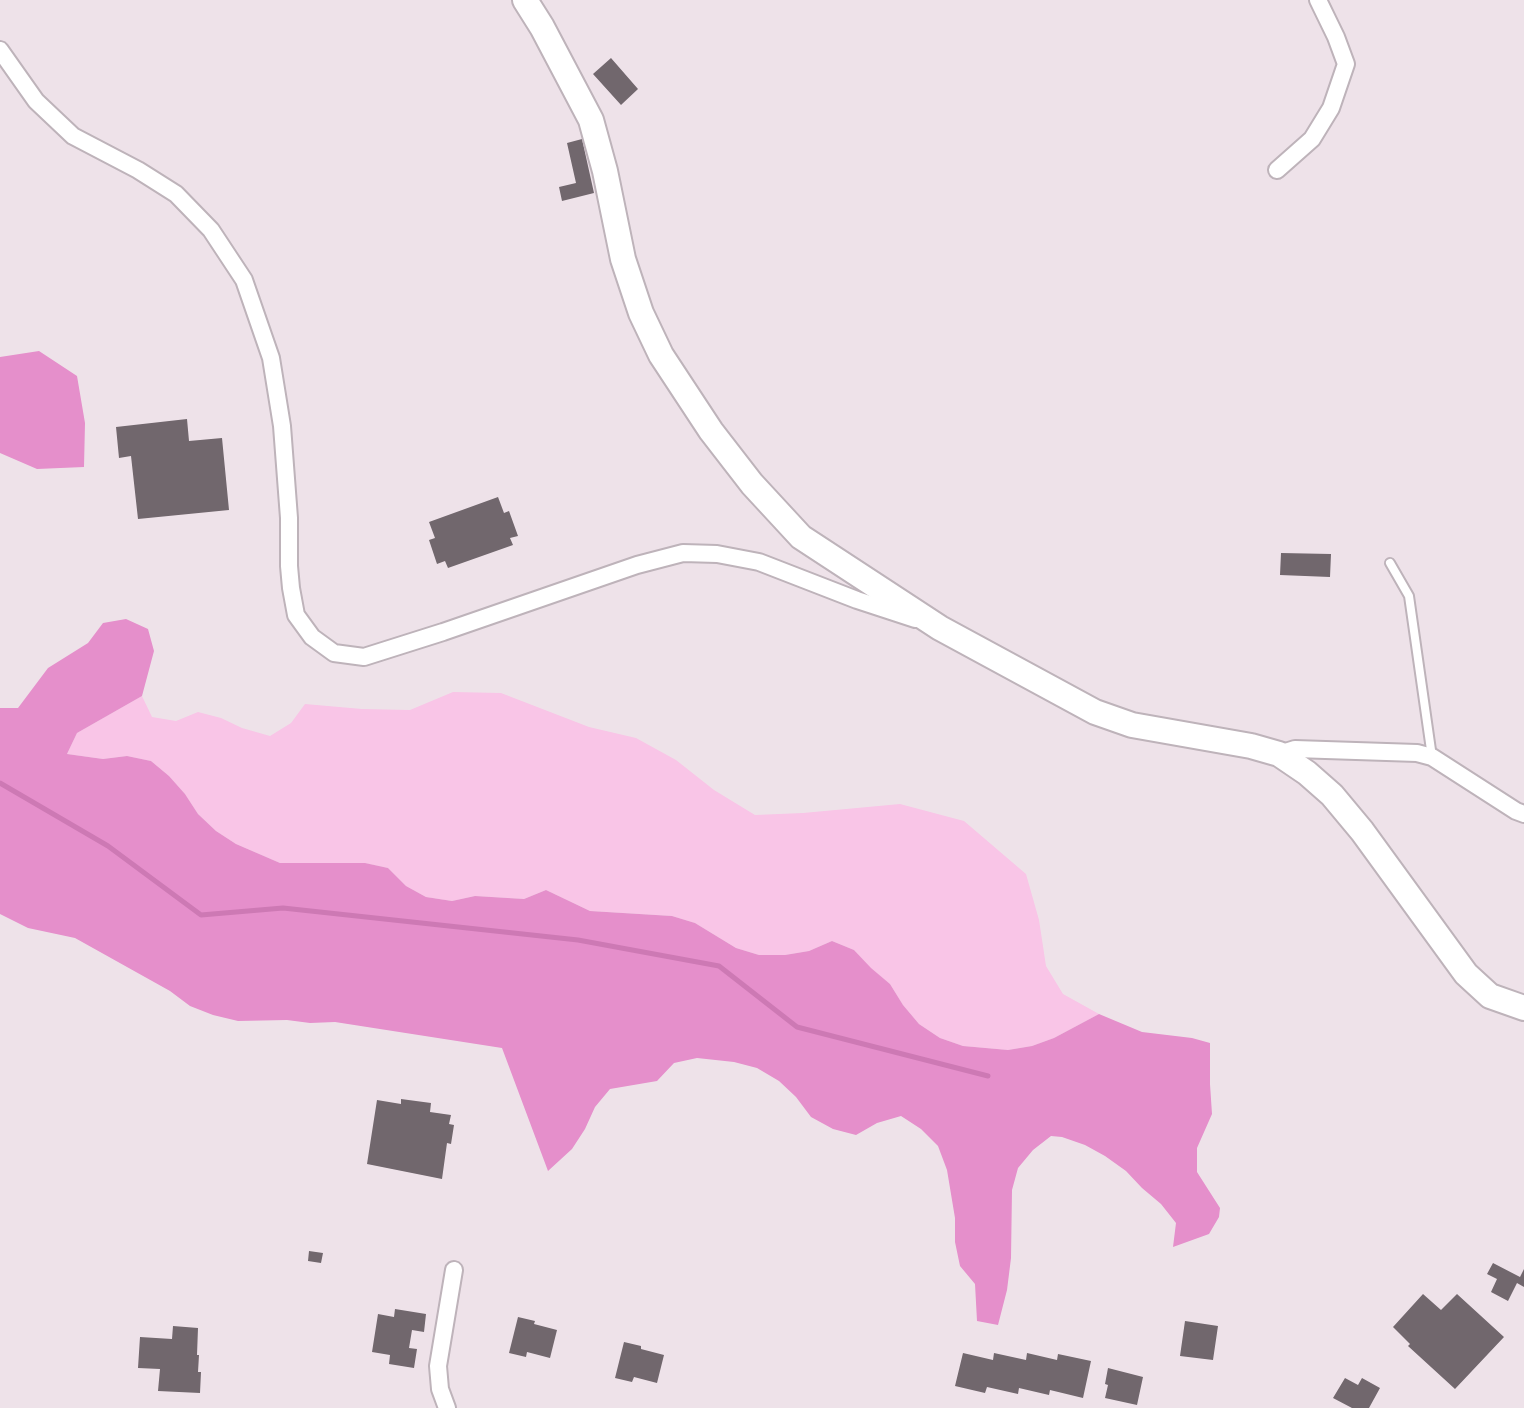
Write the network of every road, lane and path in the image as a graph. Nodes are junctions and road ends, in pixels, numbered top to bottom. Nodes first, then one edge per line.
1 (525, 0) edge
2 (1318, 0) edge
3 (0, 50) edge
4 (1277, 170) dead end
5 (1390, 563) dead end
6 (940, 628) junction
7 (1279, 754) junction
8 (1432, 757) junction
9 (1524, 814) edge
10 (1524, 1008) edge
11 (454, 1270) dead end
12 (447, 1408) edge

1 - 6 street
2 - 4 street
3 - 6 street
5 - 8 lane
6 - 7 street
7 - 8 street
7 - 10 street
8 - 9 street
11 - 12 street

